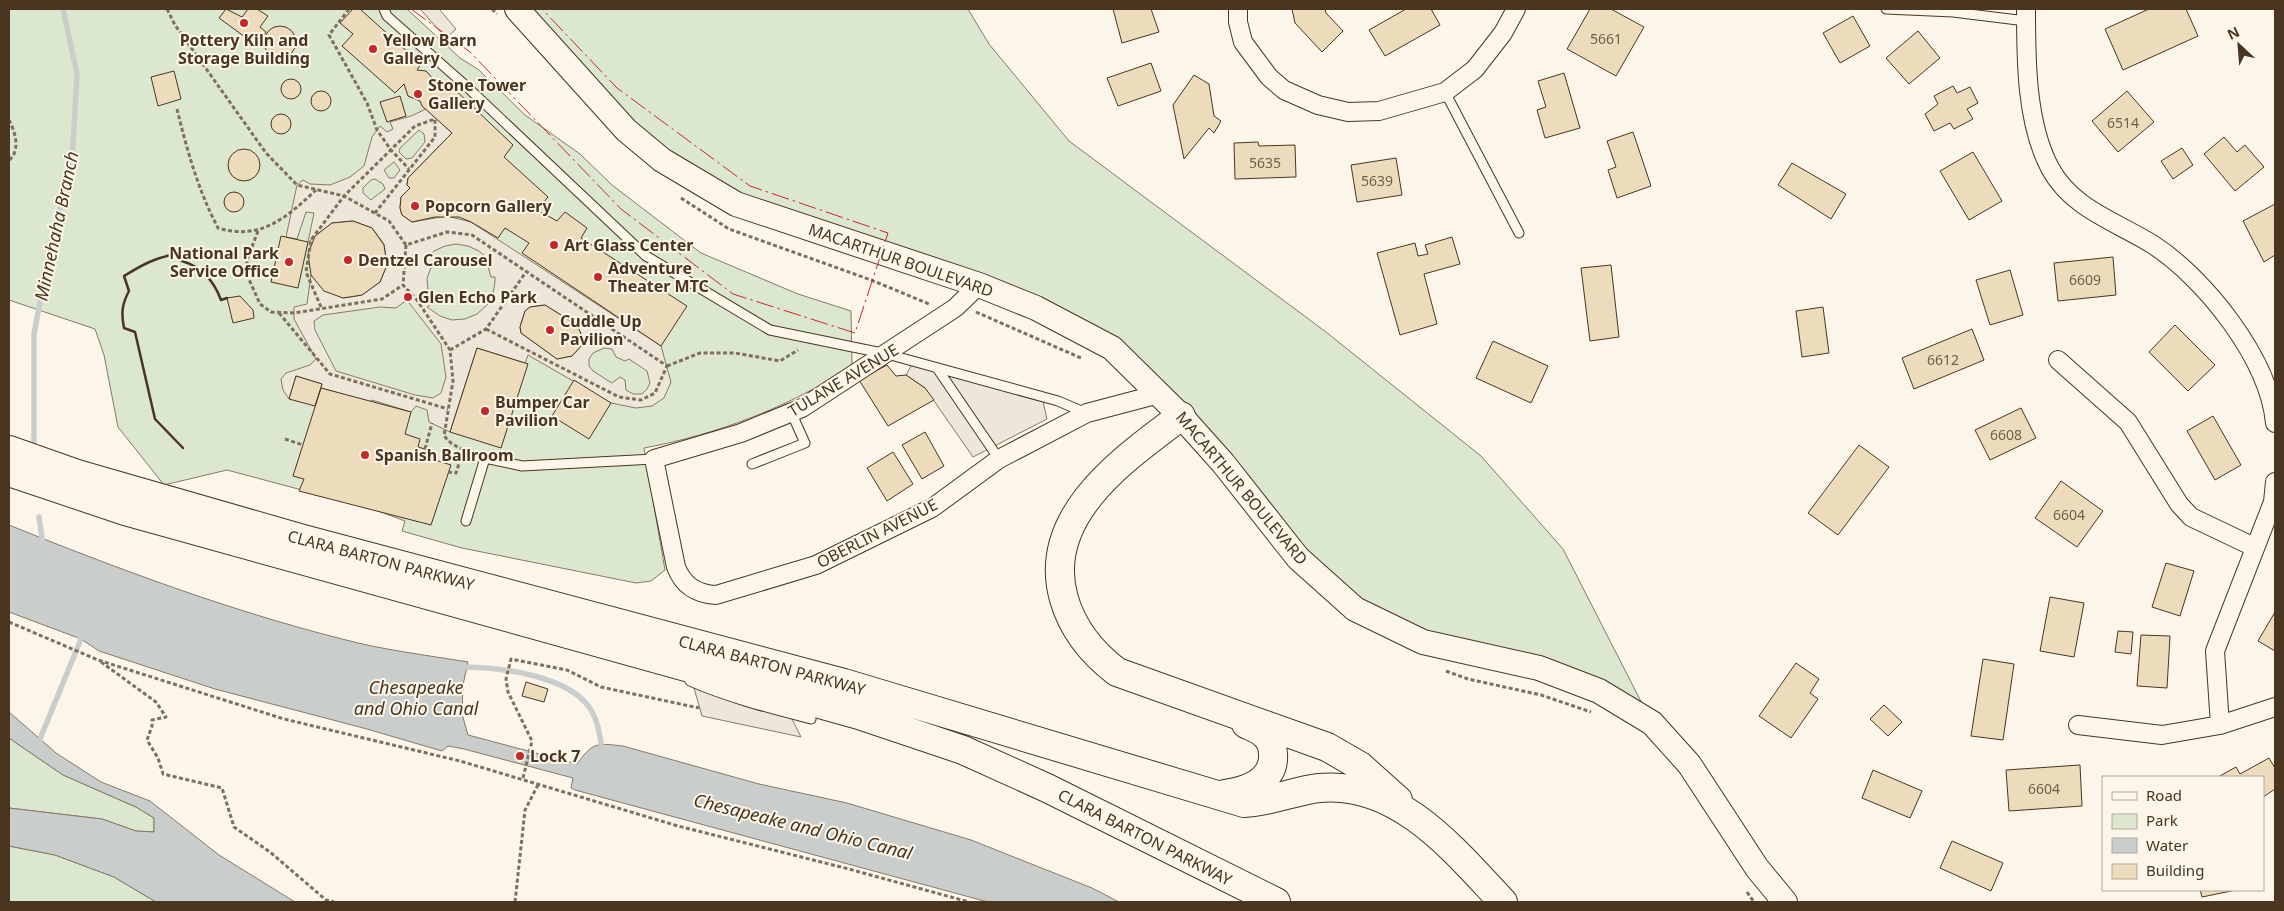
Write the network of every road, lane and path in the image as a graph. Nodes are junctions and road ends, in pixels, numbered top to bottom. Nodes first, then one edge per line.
1 (167, 9) edge
2 (349, 9) edge
3 (378, 9) edge
4 (517, 9) edge
5 (1238, 9) edge
6 (1516, 9) edge
7 (1886, 9) edge
8 (386, 12) edge
9 (2026, 15) edge
10 (1445, 92) junction
11 (176, 109) dead end
12 (9, 120) edge
13 (391, 150) junction
14 (9, 160) edge
15 (409, 170) junction
16 (316, 189) junction
17 (344, 196) junction
18 (375, 213) junction
19 (258, 231) junction
20 (1519, 233) dead end
21 (406, 245) junction
22 (526, 272) junction
23 (403, 285) junction
24 (979, 285) junction
25 (321, 307) junction
26 (972, 310) dead end
27 (279, 312) junction
28 (486, 329) junction
29 (815, 339) junction
30 (450, 350) junction
31 (887, 354) junction
32 (2058, 360) dead end
33 (1087, 361) dead end
34 (667, 366) junction
35 (937, 368) junction
36 (1159, 394) junction
37 (448, 409) junction
38 (791, 412) junction
39 (1087, 413) junction
40 (1181, 416) junction
41 (432, 423) dead end
42 (2275, 423) edge
43 (285, 439) dead end
44 (303, 445) dead end
45 (425, 449) dead end
46 (9, 450) edge
47 (463, 451) junction
48 (485, 458) junction
49 (654, 459) junction
50 (999, 459) junction
51 (752, 464) dead end
52 (9, 472) edge
53 (448, 472) dead end
54 (2275, 482) edge
55 (466, 521) dead end
56 (2254, 547) junction
57 (9, 622) edge
58 (632, 650) junction
59 (98, 660) junction
60 (683, 678) joint
61 (2275, 706) edge
62 (699, 708) dead end
63 (1230, 714) junction
64 (811, 719) joint
65 (2078, 725) dead end
66 (2220, 725) junction
67 (963, 750) junction
68 (523, 778) junction
69 (538, 783) junction
70 (1216, 794) junction
71 (1417, 818) junction
72 (334, 902) edge
73 (515, 902) edge
74 (969, 902) edge
75 (1276, 902) edge
76 (1503, 902) edge
77 (1785, 902) edge

1 - 16 path
2 - 13 path
3 - 8 lane
4 - 24 main road, MACARTHUR BOULEVARD
5 - 10 street
6 - 10 street
7 - 9 lane
8 - 29 lane
9 - 42 street
10 - 20 lane
11 - 19 path
12 - 14 path
13 - 15 path
13 - 15 path
13 - 17 path
15 - 18 path
16 - 17 path
16 - 19 path
17 - 18 path
17 - 25 path
18 - 21 path
19 - 27 path
21 - 22 path
21 - 23 path
22 - 28 path
22 - 34 path
23 - 25 path
23 - 30 path
24 - 31 street, TULANE AVENUE
24 - 36 main road, MACARTHUR BOULEVARD
25 - 27 path
26 - 33 path
27 - 37 path
28 - 30 path
28 - 34 path
29 - 31 lane
29 - 34 path
30 - 37 path
31 - 35 lane
31 - 38 street, TULANE AVENUE
32 - 56 street
35 - 39 lane
35 - 50 lane
36 - 39 street, OBERLIN AVENUE
36 - 40 main road, MACARTHUR BOULEVARD
37 - 47 path
38 - 49 street, TULANE AVENUE
38 - 51 lane
39 - 50 street, OBERLIN AVENUE
40 - 63 highway
40 - 77 main road, MACARTHUR BOULEVARD
41 - 45 path
43 - 44 path
46 - 70 highway, CLARA BARTON PARKWAY
47 - 48 path
47 - 53 path
48 - 49 lane
48 - 55 lane
49 - 50 street, OBERLIN AVENUE
52 - 58 highway, CLARA BARTON PARKWAY
54 - 56 street
56 - 66 street
57 - 59 path
58 - 60 highway
58 - 67 highway, CLARA BARTON PARKWAY
59 - 68 path
59 - 72 path
60 - 64 lane
61 - 66 street
62 - 68 path
63 - 70 highway
63 - 71 highway
64 - 67 highway
65 - 66 street
67 - 75 highway, CLARA BARTON PARKWAY
68 - 69 path
69 - 73 path
69 - 74 path
70 - 71 highway, CLARA BARTON PARKWAY
71 - 76 highway, CLARA BARTON PARKWAY

